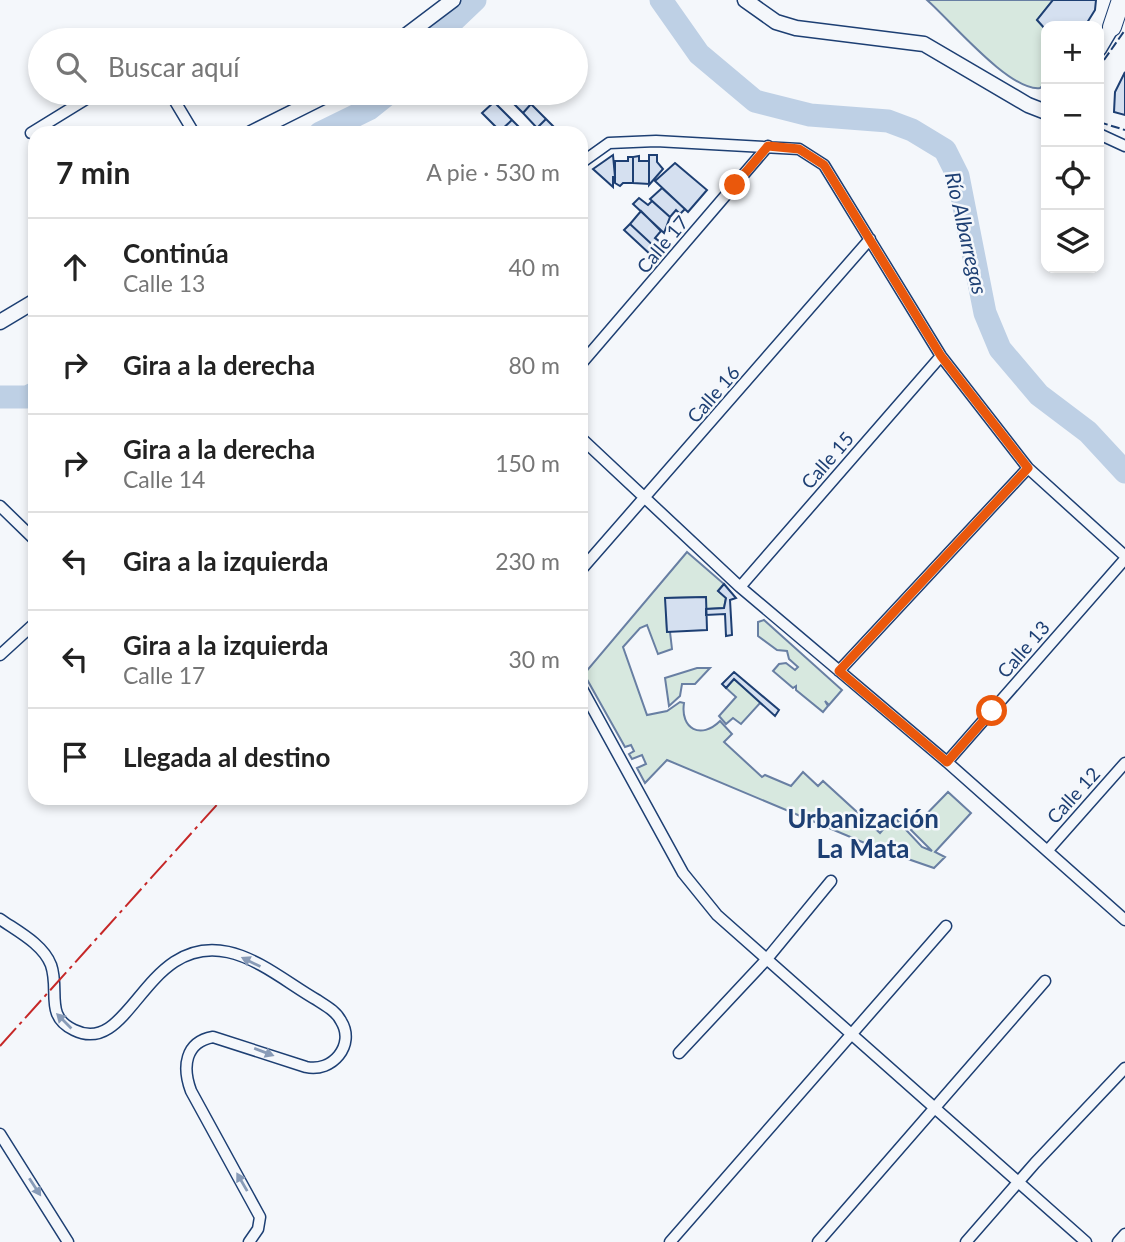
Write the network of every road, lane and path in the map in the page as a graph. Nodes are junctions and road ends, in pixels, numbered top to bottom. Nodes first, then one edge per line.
1 (453, 0) edge
2 (745, 0) edge
3 (1107, 0) edge
4 (1121, 0) edge
5 (1121, 18) edge
6 (415, 28) edge
7 (1104, 42) edge
8 (76, 105) edge
9 (177, 105) edge
10 (307, 105) edge
11 (1041, 110) edge
12 (42, 126) edge
13 (190, 126) edge
14 (265, 126) edge
15 (1104, 136) edge
16 (768, 146) junction
17 (1125, 146) edge
18 (588, 157) edge
19 (870, 239) junction
20 (28, 305) edge
21 (0, 323) edge
22 (588, 356) edge
23 (941, 356) junction
24 (588, 444) edge
25 (1028, 468) junction
26 (646, 498) junction
27 (0, 506) edge
28 (28, 533) edge
29 (1125, 558) edge
30 (588, 562) edge
31 (740, 587) junction
32 (28, 629) edge
33 (0, 655) edge
34 (839, 671) junction
35 (588, 700) edge
36 (947, 762) junction
37 (1125, 763) edge
38 (1048, 850) junction
39 (831, 881) dead end
40 (0, 919) edge
41 (1125, 920) edge
42 (946, 926) dead end
43 (766, 960) junction
44 (1045, 981) dead end
45 (851, 1033) junction
46 (679, 1053) dead end
47 (1125, 1068) edge
48 (935, 1108) junction
49 (0, 1134) edge
50 (1019, 1182) junction
51 (1125, 1234) edge
52 (68, 1242) edge
53 (249, 1242) edge
54 (670, 1242) edge
55 (818, 1242) edge
56 (966, 1242) edge
57 (1086, 1242) edge
58 (1118, 1242) edge

1 - 6 street
2 - 11 street
3 - 5 highway
4 - 5 highway
5 - 7 street
8 - 12 street
9 - 13 street
10 - 14 street
15 - 17 street
16 - 18 street
16 - 19 street
16 - 22 street, Calle 17
19 - 23 street
19 - 26 street, Calle 16
20 - 21 street
23 - 25 street
23 - 31 street, Calle 15
24 - 26 street
25 - 29 street
25 - 34 street
26 - 30 street, Calle 16
26 - 31 street
27 - 28 street
29 - 36 street, Calle 13
31 - 34 street
32 - 33 street
34 - 36 street
35 - 43 street
36 - 38 street
37 - 38 street, Calle 12
38 - 41 street
39 - 43 street
53 -> 40 street
42 - 45 street
43 - 45 street
43 - 46 street
44 - 48 street
45 - 48 street
45 - 54 street
47 - 50 street
48 - 50 street
48 - 55 street
49 -> 52 street
50 - 56 street
50 - 57 street
51 - 58 street

